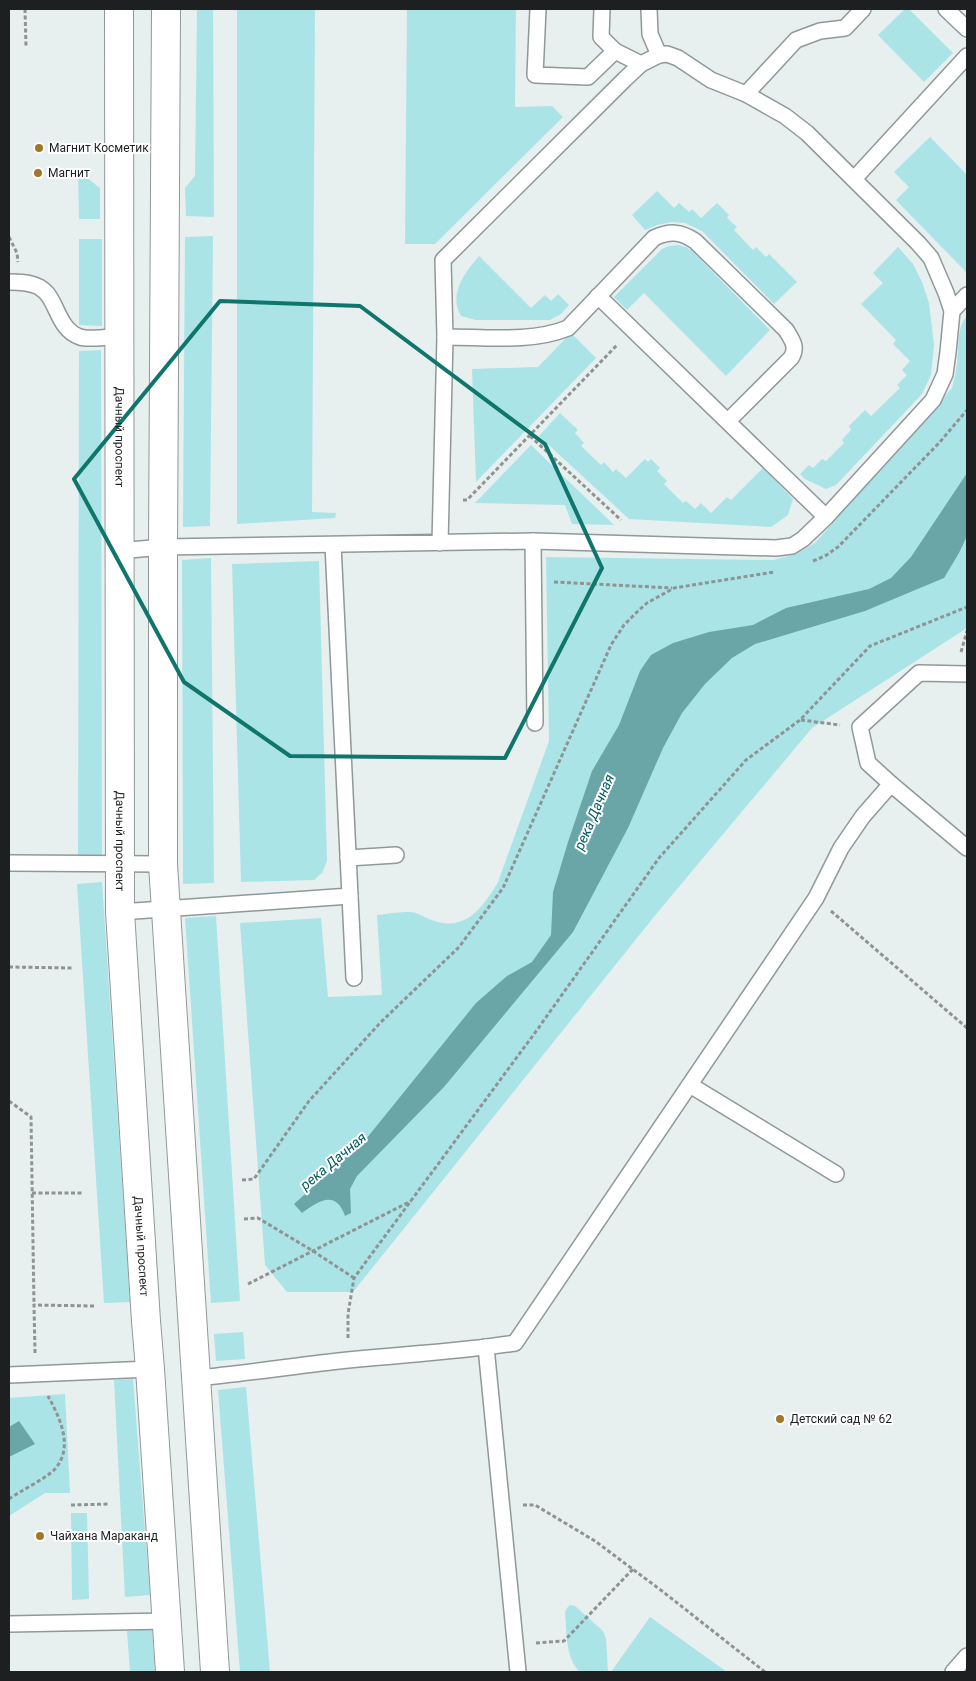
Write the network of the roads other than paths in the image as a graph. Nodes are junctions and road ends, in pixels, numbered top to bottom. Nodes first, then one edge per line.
1 (119, 9) edge
2 (166, 9) edge
3 (538, 9) edge
4 (602, 9) edge
5 (649, 9) edge
6 (864, 9) edge
7 (946, 9) edge
8 (967, 29) edge
9 (615, 51) junction
10 (659, 55) junction
11 (967, 56) edge
12 (641, 64) junction
13 (746, 94) junction
14 (854, 179) junction
15 (9, 282) edge
16 (967, 295) edge
17 (598, 296) junction
18 (952, 311) junction
19 (118, 336) junction
20 (445, 337) junction
21 (728, 421) junction
22 (826, 517) junction
23 (533, 541) junction
24 (440, 543) junction
25 (333, 545) junction
26 (162, 547) junction
27 (118, 551) junction
28 (967, 674) edge
29 (535, 724) dead end
30 (891, 784) junction
31 (967, 848) edge
32 (396, 854) dead end
33 (348, 858) junction
34 (9, 863) edge
35 (119, 864) junction
36 (163, 864) junction
37 (350, 896) junction
38 (166, 909) junction
39 (120, 912) junction
40 (354, 978) dead end
41 (690, 1085) junction
42 (836, 1174) dead end
43 (486, 1347) junction
44 (150, 1369) junction
45 (9, 1375) edge
46 (197, 1378) junction
47 (167, 1621) junction
48 (9, 1624) edge
49 (967, 1656) edge
50 (170, 1672) edge
51 (215, 1672) edge
52 (518, 1672) edge
53 (953, 1672) edge

1 - 19 main road, Дачный проспект
2 - 26 main road
3 - 9 lane
4 - 9 lane
5 - 10 lane
6 - 13 lane
7 - 8 lane
9 - 12 lane
10 - 12 lane
10 - 13 lane
11 - 14 lane
12 - 20 lane
13 - 14 lane
14 - 18 lane
15 - 19 lane
16 - 18 lane
17 - 20 lane
17 - 21 lane
17 - 21 lane
18 - 22 lane
19 - 27 main road, Дачный проспект
20 - 24 lane
21 - 22 lane
22 - 23 lane
23 - 24 lane
23 - 29 lane
24 - 25 lane
25 - 26 lane
25 - 33 lane
26 - 27 lane
26 - 36 main road
27 - 35 main road, Дачный проспект
28 - 30 lane
30 - 31 lane
30 - 41 lane
32 - 33 lane
33 - 37 lane
34 - 35 lane
35 - 36 lane
35 - 39 main road, Дачный проспект
36 - 38 main road
37 - 38 lane
37 - 40 lane
38 - 39 lane
38 - 46 main road
39 - 44 main road, Дачный проспект
41 - 42 lane
41 - 43 lane
43 - 46 lane
43 - 52 lane
44 - 45 lane
44 - 47 main road, Дачный проспект
46 - 51 main road
47 - 48 lane
47 - 50 main road, Дачный проспект
49 - 53 lane

